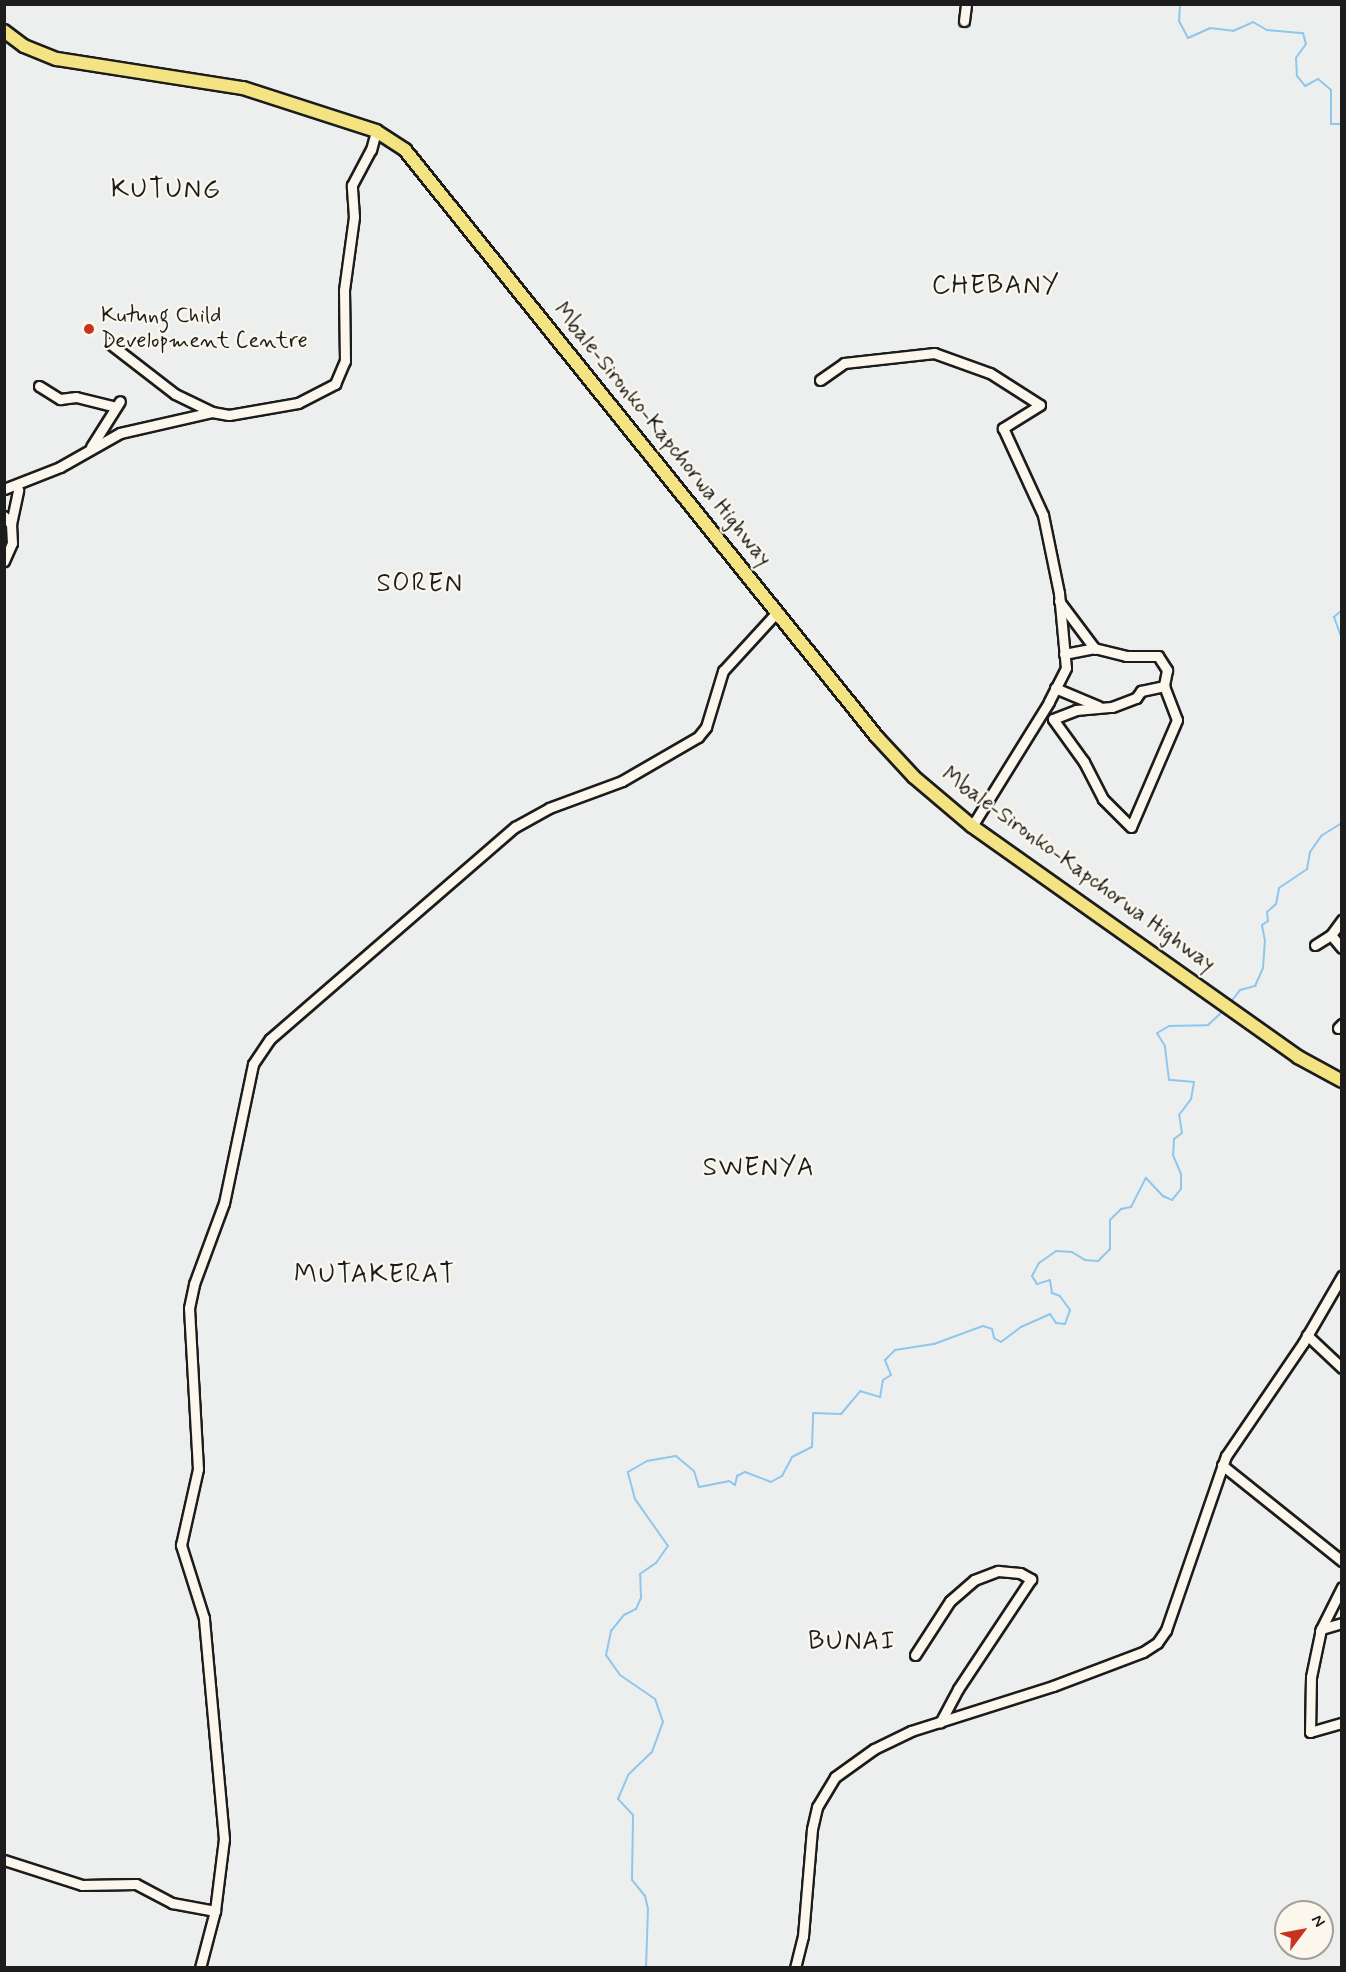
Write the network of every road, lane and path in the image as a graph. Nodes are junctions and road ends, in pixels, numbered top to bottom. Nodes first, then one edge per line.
1 (966, 4) edge
2 (964, 21) dead end
3 (4, 32) edge
4 (376, 131) junction
5 (109, 343) dead end
6 (819, 380) dead end
7 (39, 386) dead end
8 (212, 412) junction
9 (89, 451) junction
10 (4, 489) edge
11 (18, 490) junction
12 (5, 495) edge
13 (8, 520) edge
14 (4, 561) edge
15 (1059, 601) junction
16 (777, 612) junction
17 (1095, 649) junction
18 (1064, 654) junction
19 (1164, 686) junction
20 (1055, 688) junction
21 (1098, 706) junction
22 (972, 826) junction
23 (1341, 920) edge
24 (1331, 934) junction
25 (1315, 945) dead end
26 (1341, 948) edge
27 (1341, 1081) edge
28 (1341, 1275) edge
29 (1307, 1335) junction
30 (1341, 1368) edge
31 (1222, 1465) junction
32 (1341, 1561) edge
33 (1341, 1587) edge
34 (1341, 1623) edge
35 (1321, 1629) junction
36 (1315, 1640) dead end
37 (915, 1656) dead end
38 (1341, 1723) edge
39 (940, 1724) junction
40 (4, 1860) edge
41 (215, 1911) junction
42 (200, 1968) edge
43 (795, 1968) edge

1 - 2 street
3 - 4 main road, Mbale-Sironko-Kapchorwa Highway
4 - 8 street
4 - 16 main road, Mbale-Sironko-Kapchorwa Highway
5 - 8 street
6 - 15 street
7 - 9 street
8 - 9 street
9 - 10 street
9 - 11 street
11 - 12 street
11 - 13 street
13 - 14 street
15 - 17 street
15 - 18 street
16 - 22 main road, Mbale-Sironko-Kapchorwa Highway
16 - 41 street
17 - 18 street
17 - 19 street
18 - 20 street
19 - 21 street
19 - 21 street
20 - 21 street
20 - 22 street
22 - 27 main road, Mbale-Sironko-Kapchorwa Highway
23 - 24 street
24 - 25 street
24 - 26 street
28 - 29 street
29 - 30 street
29 - 31 street
31 - 32 street
31 - 39 street
33 - 35 street
34 - 35 street
35 - 36 street
35 - 38 street
37 - 39 street
39 - 43 street
40 - 41 street
41 - 42 street

